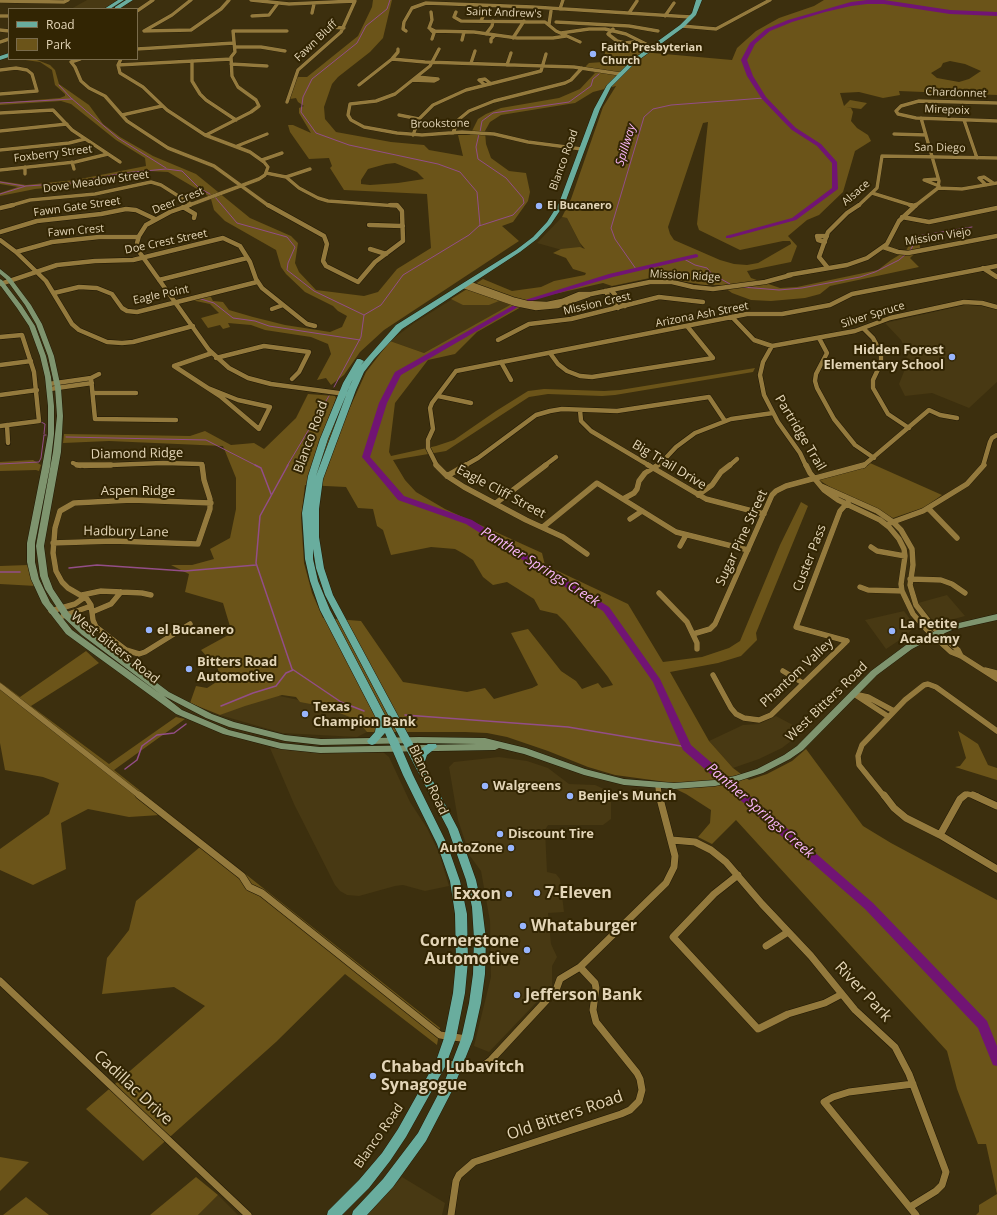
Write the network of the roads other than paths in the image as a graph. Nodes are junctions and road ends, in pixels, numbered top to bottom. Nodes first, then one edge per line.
1 (68, 0) edge
2 (121, 0) edge
3 (130, 0) edge
4 (153, 0) edge
5 (191, 0) edge
6 (229, 0) edge
7 (251, 0) edge
8 (456, 0) edge
9 (492, 0) edge
10 (527, 0) edge
11 (563, 0) edge
12 (699, 0) edge
13 (770, 0) edge
14 (637, 1) dead end
15 (0, 2) edge
16 (674, 2) dead end
17 (278, 3) junction
18 (314, 4) junction
19 (454, 4) junction
20 (489, 6) junction
21 (526, 7) junction
22 (108, 8) edge
23 (118, 8) edge
24 (560, 9) junction
25 (138, 10) edge
26 (551, 11) dead end
27 (431, 12) dead end
28 (456, 12) dead end
29 (312, 13) dead end
30 (484, 14) dead end
31 (629, 14) junction
32 (252, 16) dead end
33 (665, 16) junction
34 (691, 17) junction
35 (464, 21) junction
36 (481, 21) junction
37 (493, 21) junction
38 (524, 21) junction
39 (556, 22) dead end
40 (549, 24) junction
41 (586, 24) junction
42 (619, 25) junction
43 (682, 26) junction
44 (328, 27) dead end
45 (344, 28) junction
46 (589, 29) junction
47 (431, 30) junction
48 (612, 30) junction
49 (286, 31) dead end
50 (406, 31) dead end
51 (658, 31) dead end
52 (457, 32) junction
53 (464, 32) junction
54 (486, 34) junction
55 (561, 34) junction
56 (495, 35) junction
57 (566, 36) junction
58 (513, 38) junction
59 (527, 38) junction
60 (432, 39) dead end
61 (462, 40) dead end
62 (491, 42) dead end
63 (580, 42) dead end
64 (633, 42) dead end
65 (526, 43) dead end
66 (234, 45) junction
67 (654, 46) junction
68 (138, 49) edge
69 (398, 49) dead end
70 (439, 50) dead end
71 (285, 51) dead end
72 (475, 51) dead end
73 (511, 53) dead end
74 (546, 54) dead end
75 (393, 58) junction
76 (231, 59) junction
77 (77, 60) edge
78 (120, 60) edge
79 (192, 61) junction
80 (433, 62) junction
81 (231, 64) junction
82 (471, 64) junction
83 (507, 65) junction
84 (118, 66) junction
85 (267, 66) dead end
86 (544, 67) junction
87 (581, 69) junction
88 (0, 70) edge
89 (619, 75) junction
90 (417, 77) junction
91 (413, 80) junction
92 (145, 81) dead end
93 (139, 84) junction
94 (492, 84) junction
95 (358, 85) dead end
96 (485, 85) junction
97 (0, 94) edge
98 (287, 102) dead end
99 (997, 103) edge
100 (162, 106) junction
101 (0, 113) edge
102 (896, 113) joint
103 (122, 115) junction
104 (399, 115) dead end
105 (921, 118) junction
106 (419, 119) junction
107 (236, 120) junction
108 (964, 120) junction
109 (997, 121) edge
110 (67, 124) junction
111 (0, 131) edge
112 (453, 133) junction
113 (267, 134) dead end
114 (894, 134) dead end
115 (206, 135) junction
116 (413, 135) junction
117 (926, 135) junction
118 (86, 139) junction
119 (237, 146) junction
120 (583, 148) junction
121 (0, 150) edge
122 (282, 153) dead end
123 (108, 154) junction
124 (882, 156) joint
125 (933, 157) junction
126 (977, 158) junction
127 (997, 158) edge
128 (262, 160) junction
129 (72, 162) junction
130 (120, 162) dead end
131 (25, 167) junction
132 (310, 169) dead end
133 (0, 170) edge
134 (74, 170) dead end
135 (266, 173) junction
136 (25, 174) dead end
137 (286, 177) junction
138 (938, 179) junction
139 (995, 183) edge
140 (986, 185) junction
141 (241, 186) junction
142 (938, 187) junction
143 (316, 192) dead end
144 (872, 193) junction
145 (311, 194) junction
146 (191, 204) junction
147 (914, 206) junction
148 (183, 207) junction
149 (0, 208) edge
150 (997, 208) edge
151 (902, 217) junction
152 (194, 218) dead end
153 (155, 219) junction
154 (370, 225) dead end
155 (403, 226) junction
156 (0, 232) edge
157 (827, 236) junction
158 (997, 236) edge
159 (138, 237) junction
160 (0, 240) edge
161 (824, 242) junction
162 (883, 247) junction
163 (370, 249) dead end
164 (16, 252) junction
165 (386, 254) junction
166 (144, 257) junction
167 (247, 258) junction
168 (997, 266) edge
169 (828, 268) junction
170 (983, 268) junction
171 (0, 271) edge
172 (36, 271) junction
173 (997, 277) edge
174 (9, 280) junction
175 (159, 280) junction
176 (1, 282) edge
177 (258, 282) junction
178 (466, 284) junction
179 (611, 290) junction
180 (605, 291) junction
181 (54, 293) junction
182 (589, 295) junction
183 (498, 296) junction
184 (567, 299) junction
185 (176, 302) junction
186 (572, 302) junction
187 (703, 302) dead end
188 (283, 305) junction
189 (625, 306) junction
190 (997, 307) edge
191 (618, 308) junction
192 (272, 309) dead end
193 (732, 317) junction
194 (193, 326) junction
195 (315, 326) dead end
196 (687, 326) junction
197 (864, 329) junction
198 (0, 331) edge
199 (2, 337) edge
200 (819, 338) junction
201 (498, 340) dead end
202 (772, 346) junction
203 (212, 353) junction
204 (550, 353) junction
205 (216, 358) junction
206 (31, 361) junction
207 (501, 362) junction
208 (0, 365) edge
209 (456, 371) joint
210 (99, 374) dead end
211 (292, 379) dead end
212 (511, 380) dead end
213 (92, 381) junction
214 (58, 386) junction
215 (49, 387) junction
216 (208, 388) junction
217 (37, 390) junction
218 (347, 392) junction
219 (93, 393) junction
220 (136, 393) dead end
221 (0, 395) edge
222 (438, 396) junction
223 (471, 403) dead end
224 (580, 410) junction
225 (773, 413) junction
226 (957, 418) dead end
227 (176, 420) dead end
228 (725, 421) junction
229 (7, 425) junction
230 (0, 426) edge
231 (909, 428) junction
232 (997, 435) edge
233 (8, 443) dead end
234 (52, 453) junction
235 (556, 457) dead end
236 (874, 458) junction
237 (737, 459) dead end
238 (73, 463) dead end
239 (653, 468) junction
240 (447, 476) junction
241 (814, 479) junction
242 (313, 493) junction
243 (698, 495) junction
244 (623, 499) junction
245 (848, 501) junction
246 (210, 503) junction
247 (496, 504) junction
248 (928, 508) junction
249 (642, 511) junction
250 (764, 514) junction
251 (630, 519) dead end
252 (893, 522) junction
253 (886, 524) junction
254 (543, 527) junction
255 (686, 535) junction
256 (957, 538) dead end
257 (53, 543) junction
258 (680, 546) dead end
259 (871, 547) dead end
260 (748, 550) junction
261 (587, 554) dead end
262 (905, 556) junction
263 (40, 561) junction
264 (31, 562) junction
265 (905, 563) junction
266 (913, 565) junction
267 (910, 578) junction
268 (860, 587) dead end
269 (902, 591) junction
270 (121, 592) junction
271 (659, 593) dead end
272 (964, 593) dead end
273 (151, 595) dead end
274 (83, 596) junction
275 (76, 607) junction
276 (60, 608) junction
277 (91, 609) junction
278 (51, 611) junction
279 (66, 615) junction
280 (997, 617) edge
281 (57, 619) junction
282 (190, 624) dead end
283 (693, 634) junction
284 (936, 634) junction
285 (847, 640) joint
286 (357, 647) junction
287 (697, 649) dead end
288 (345, 650) junction
289 (983, 670) junction
290 (783, 671) dead end
291 (997, 673) edge
292 (713, 675) dead end
293 (997, 679) edge
294 (144, 683) junction
295 (803, 683) junction
296 (0, 686) edge
297 (854, 694) junction
298 (894, 711) junction
299 (889, 717) junction
300 (382, 720) junction
301 (997, 731) edge
302 (372, 741) junction
303 (395, 744) junction
304 (408, 744) junction
305 (432, 747) junction
306 (506, 747) junction
307 (419, 764) junction
308 (658, 786) junction
309 (997, 806) edge
310 (940, 834) junction
311 (672, 840) junction
312 (997, 869) edge
313 (468, 870) junction
314 (452, 872) junction
315 (738, 875) junction
316 (788, 932) junction
317 (766, 946) dead end
318 (580, 966) junction
319 (0, 981) edge
320 (842, 994) junction
321 (450, 1038) junction
322 (467, 1039) junction
323 (440, 1063) junction
324 (457, 1066) junction
325 (913, 1084) junction
326 (376, 1170) junction
327 (391, 1179) junction
328 (910, 1207) junction
329 (248, 1215) edge
330 (332, 1215) edge
331 (358, 1215) edge
332 (451, 1215) edge
333 (916, 1215) edge

1 - 15 street
2 - 22 main road
3 - 23 main road
4 - 25 street
5 - 6 street
7 - 17 street, Fawn Bluff
8 - 19 street
9 - 20 street
10 - 21 street
11 - 24 street
12 - 34 main road, Blanco Road
13 - 43 street
14 - 31 street
16 - 33 street
17 - 18 street, Fawn Bluff
17 - 32 street
18 - 29 street
18 - 45 street, Fawn Bluff
19 - 20 street
19 - 50 street
20 - 21 street
21 - 24 street
24 - 31 street
26 - 40 street
27 - 47 street
28 - 35 street, Saint Andrew's
30 - 36 street
31 - 33 street
33 - 34 street
34 - 43 main road, Blanco Road
35 - 36 street, Saint Andrew's
35 - 52 street
36 - 37 street, Saint Andrew's
37 - 38 street, Saint Andrew's
37 - 54 street
38 - 40 street, Saint Andrew's
38 - 58 street
39 - 41 street
40 - 55 street, Saint Andrew's
41 - 42 street
41 - 46 street
42 - 48 street
42 - 51 street
43 - 67 main road, Blanco Road
44 - 45 street
45 - 98 street, Fawn Bluff
46 - 48 street
46 - 55 street
47 - 52 street
47 - 60 street
48 - 64 street
48 - 67 street
48 - 67 street
49 - 66 street
52 - 53 street
53 - 54 street
53 - 61 street
54 - 56 street
55 - 57 street, Saint Andrew's
56 - 58 street
56 - 62 street
57 - 59 street
57 - 63 street, Saint Andrew's
58 - 59 street
59 - 65 street
66 - 68 street
66 - 71 street
66 - 76 street
67 - 89 main road, Blanco Road
69 - 75 street
70 - 80 street
72 - 82 street
73 - 83 street
74 - 86 street
75 - 80 street
75 - 95 street
76 - 79 street
76 - 81 street
77 - 103 street
78 - 84 street
79 - 84 street
79 - 107 street
80 - 82 street
80 - 90 street
81 - 85 street
81 - 107 street
82 - 83 street
83 - 86 street
84 - 93 street
86 - 87 street
86 - 94 street
87 - 89 street
87 - 112 street
88 - 97 street
89 - 120 main road, Blanco Road
90 - 91 street
90 - 91 street
91 - 116 street, Brookstone
92 - 93 street
93 - 100 street
94 - 96 street
94 - 96 street
96 - 106 street
99 - 102 street, Chardonnet
100 - 103 street
100 - 115 street
101 - 110 street
102 - 105 street, Mirepoix
103 - 141 street
104 - 106 street
105 - 108 street, Mirepoix
105 - 117 street
106 - 116 street
107 - 115 street
108 - 109 street, Mirepoix
108 - 126 street
110 - 111 street
110 - 118 street
112 - 116 street, Brookstone
112 - 120 street, Brookstone
113 - 119 street
114 - 117 street
115 - 119 street
117 - 125 street
118 - 121 street
118 - 123 street
119 - 128 street
120 - 178 main road, Blanco Road
122 - 128 street
123 - 129 street, Foxberry Street
123 - 130 street
124 - 125 street, San Diego
124 - 144 street, Alsace
125 - 126 street, San Diego
125 - 138 street
126 - 127 street, San Diego
128 - 135 street
129 - 131 street, Foxberry Street
129 - 134 street
131 - 133 street, Foxberry Street
131 - 136 street
132 - 137 street
135 - 137 street
135 - 141 street, Deer Crest
137 - 145 street
138 - 142 street
138 - 142 street
139 - 140 street
139 - 140 street
140 - 142 street
141 - 146 street, Deer Crest
141 - 165 street
142 - 147 street, Mission Ridge
143 - 145 street
144 - 147 street
144 - 157 street, Alsace
145 - 155 street
146 - 148 street, Deer Crest
146 - 149 street, Dove Meadow Street
147 - 151 street, Mission Ridge
148 - 152 street
148 - 153 street, Deer Crest
150 - 151 street
151 - 162 street, Mission Ridge
153 - 156 street, Fawn Gate Street
153 - 159 street, Deer Crest
154 - 155 street
155 - 165 street
157 - 161 street, Alsace
157 - 161 street, Alsace
158 - 162 street, Mission Viejo
159 - 164 street, Fawn Crest
159 - 166 street
160 - 164 street
161 - 169 street, Alsace
162 - 169 street, Mission Ridge
163 - 165 street
164 - 172 street
166 - 167 street, Doe Crest Street
166 - 172 street, Doe Crest Street
166 - 175 street
167 - 175 street
167 - 177 street, Doe Crest Street
168 - 170 street, Arizona Ash Street
169 - 179 street, Mission Ridge
170 - 173 street
170 - 193 street, Arizona Ash Street
171 - 174 main road, West Bitters Road
172 - 174 street, Doe Crest Street
172 - 181 street
174 - 176 street, Doe Crest Street
174 - 214 main road, West Bitters Road
175 - 185 street
176 - 215 main road, West Bitters Road
177 - 185 street, Eagle Point
177 - 188 street, Doe Crest Street
178 - 183 street, Mission Ridge
178 - 218 main road, Blanco Road
179 - 180 street, Mission Ridge
179 - 189 street
180 - 182 street, Mission Ridge
180 - 191 street
181 - 185 street, Eagle Point
181 - 194 street
182 - 184 street, Mission Ridge
182 - 186 street, Mission Ridge
183 - 184 street, Mission Ridge
183 - 186 street, Mission Ridge
184 - 186 street
185 - 194 street
187 - 189 street, Mission Crest
188 - 192 street
188 - 195 street, Doe Crest Street
189 - 191 street, Mission Crest
190 - 197 street, Silver Spruce
191 - 201 street, Mission Crest
193 - 196 street, Arizona Ash Street
193 - 202 street
194 - 203 street
196 - 204 street, Arizona Ash Street
196 - 204 street
197 - 200 street, Silver Spruce
197 - 231 street
198 - 199 street
199 - 206 street
200 - 202 street, Silver Spruce
200 - 236 street
202 - 225 street, Partridge Trail
203 - 205 street
203 - 216 street
204 - 207 street, Arizona Ash Street
205 - 211 street
205 - 218 street
206 - 208 street
206 - 217 street
207 - 209 street, Arizona Ash Street
207 - 212 street
209 - 222 street, Eagle Cliff Street
210 - 213 street
213 - 214 street
213 - 219 street
214 - 215 street
214 - 234 main road, West Bitters Road
215 - 234 main road, West Bitters Road
216 - 216 street
217 - 221 street
217 - 229 street
218 - 242 main road, Blanco Road
219 - 220 street
219 - 227 street
222 - 223 street
222 - 240 street, Eagle Cliff Street
224 - 228 street
224 - 239 street, Big Trail Drive
224 - 240 street
225 - 228 street
225 - 241 street, Partridge Trail
226 - 231 street, Sugar Pine Street
228 - 239 street
229 - 230 street
229 - 233 street
231 - 236 street, Sugar Pine Street
232 - 248 street
234 - 263 main road, West Bitters Road
234 - 264 main road, West Bitters Road
235 - 247 street
236 - 241 street, Sugar Pine Street
237 - 243 street
238 - 246 street, Diamond Ridge
239 - 243 street, Big Trail Drive
239 - 244 street
240 - 247 street, Eagle Cliff Street
241 - 245 street, Partridge Trail
241 - 250 street, Sugar Pine Street
242 - 286 main road, Blanco Road
242 - 288 main road, Blanco Road
243 - 250 street, Big Trail Drive
244 - 249 street
244 - 254 street
245 - 252 street, Partridge Trail
245 - 253 street, Partridge Trail
245 - 285 street, Custer Pass
246 - 257 street, Aspen Ridge
246 - 257 street, Hadbury Lane
247 - 254 street, Eagle Cliff Street
248 - 252 street
248 - 256 street
249 - 251 street
249 - 255 street
250 - 260 street, Sugar Pine Street
252 - 253 street
252 - 266 street, Partridge Trail
253 - 262 street, Partridge Trail
254 - 261 street, Eagle Cliff Street
255 - 258 street
255 - 260 street
257 - 274 street
259 - 262 street
260 - 283 street, Sugar Pine Street
262 - 265 street, Partridge Trail
263 - 264 main road
263 - 276 main road, West Bitters Road
264 - 278 main road, West Bitters Road
265 - 266 street
265 - 269 street, Partridge Trail
266 - 267 street, Partridge Trail
267 - 272 street
267 - 284 street, Partridge Trail
268 - 269 street
269 - 284 street, Partridge Trail
270 - 273 street
270 - 274 street
270 - 277 street
271 - 283 street
274 - 275 street
274 - 277 street
275 - 276 street
275 - 277 street
275 - 279 street
276 - 278 street
276 - 279 main road, West Bitters Road
277 - 282 street
278 - 281 main road, West Bitters Road
279 - 281 street
279 - 294 main road, West Bitters Road
280 - 284 main road, West Bitters Road
281 - 294 main road, West Bitters Road
283 - 287 street
284 - 289 street
284 - 297 main road, West Bitters Road
285 - 295 street, Phantom Valley
286 - 288 main road
286 - 304 main road, Blanco Road
288 - 300 main road, Blanco Road
289 - 291 street
289 - 293 street
290 - 295 street
292 - 295 street, Phantom Valley
294 - 302 main road, West Bitters Road
294 - 303 main road, West Bitters Road
296 - 321 street
297 - 298 street
297 - 299 street
297 - 308 main road, West Bitters Road
298 - 299 street
298 - 301 street
299 - 310 street
300 - 302 main road
300 - 303 main road, Blanco Road
302 - 303 main road, West Bitters Road
303 - 304 main road, West Bitters Road
303 - 314 main road, Blanco Road
304 - 305 main road, West Bitters Road
304 - 306 main road, West Bitters Road
304 - 307 main road, Blanco Road
305 - 306 main road, West Bitters Road
305 - 307 main road
306 - 308 main road, West Bitters Road
307 - 313 main road, Blanco Road
308 - 311 street
309 - 310 street
310 - 312 street
311 - 315 street, River Park
311 - 318 street
313 - 314 main road
313 - 322 main road, Blanco Road
314 - 321 main road, Blanco Road
315 - 316 street, River Park
315 - 320 street
316 - 317 street
316 - 320 street, River Park
318 - 324 street
318 - 332 street, Old Bitters Road
319 - 329 street, Cadillac Drive
320 - 325 street, River Park
321 - 322 street
321 - 323 main road, Blanco Road
322 - 324 main road, Blanco Road
323 - 324 street
323 - 326 main road, Blanco Road
324 - 327 main road, Blanco Road
325 - 328 street, River Park
325 - 328 street
326 - 327 main road
326 - 330 main road, Blanco Road
327 - 331 main road, Blanco Road
328 - 333 street

